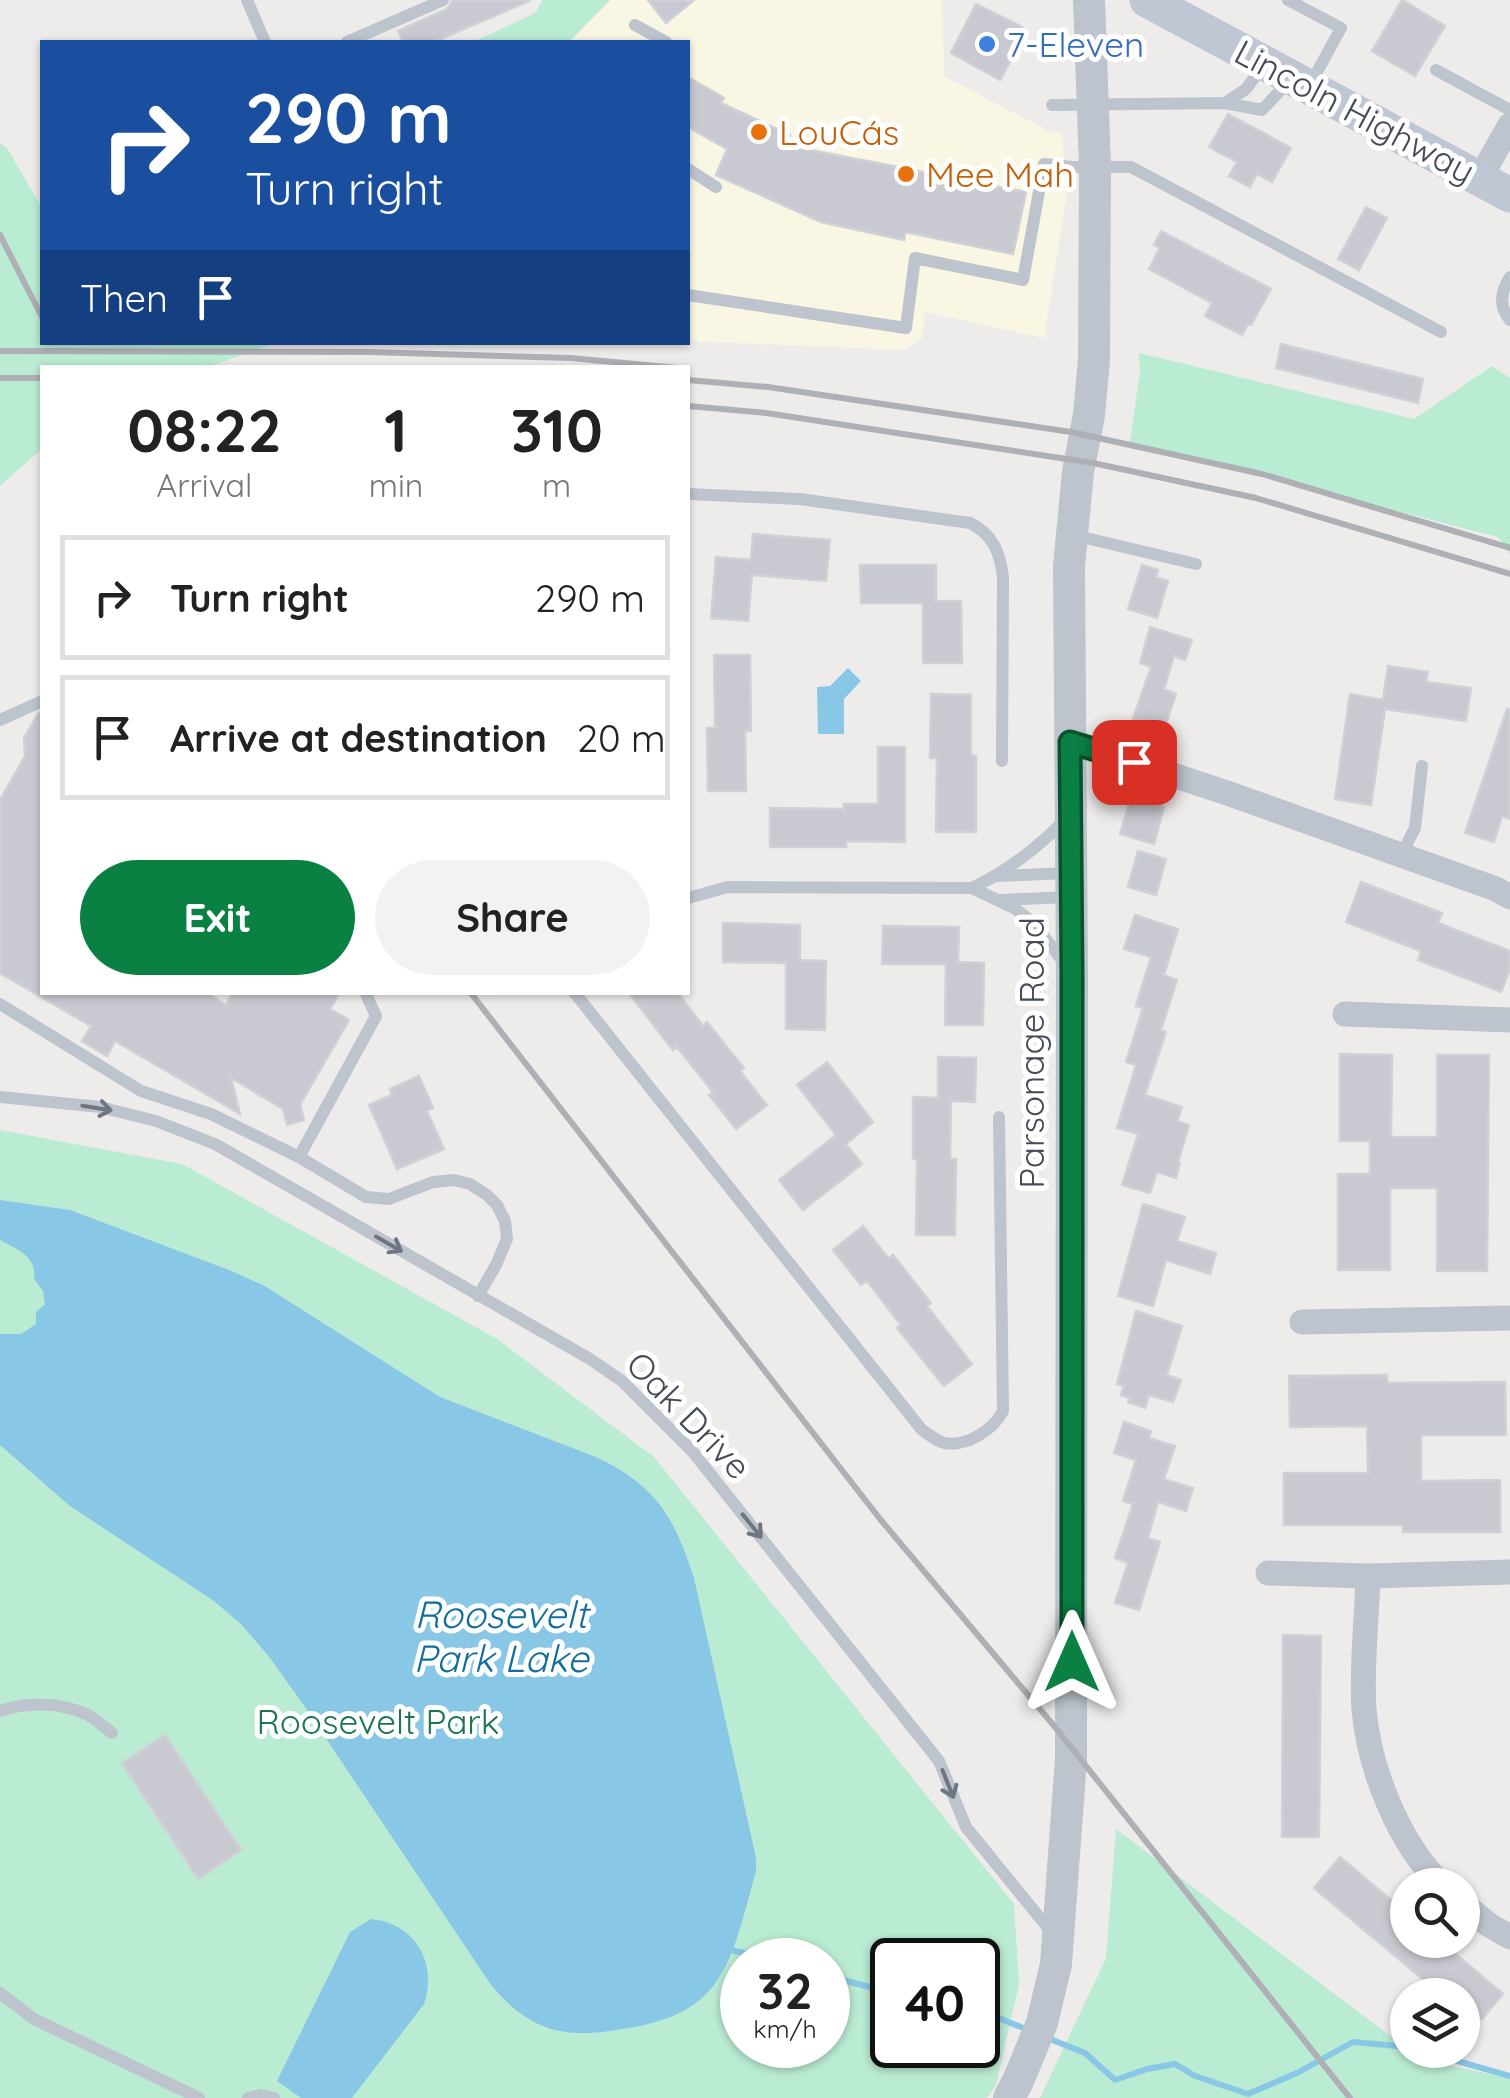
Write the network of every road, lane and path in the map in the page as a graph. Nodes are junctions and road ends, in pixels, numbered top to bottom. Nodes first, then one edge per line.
1 (247, 0) edge
2 (443, 0) edge
3 (1089, 0) edge
4 (1147, 0) edge
5 (1288, 0) edge
6 (635, 25) dead end
7 (265, 40) edge
8 (352, 40) edge
9 (662, 40) edge
10 (1436, 70) dead end
11 (1288, 77) junction
12 (1225, 103) junction
13 (1052, 105) dead end
14 (1093, 105) junction
15 (1510, 110) edge
16 (1510, 125) edge
17 (1094, 166) junction
18 (690, 171) edge
19 (1495, 186) edge
20 (716, 188) dead end
21 (1510, 277) edge
22 (690, 295) edge
23 (1510, 320) edge
24 (1440, 332) dead end
25 (690, 494) edge
26 (1071, 534) junction
27 (1196, 564) dead end
28 (40, 702) edge
29 (0, 720) edge
30 (1070, 742) junction
31 (1002, 761) dead end
32 (1422, 766) dead end
33 (1070, 814) junction
34 (1401, 856) junction
35 (996, 876) junction
36 (1071, 885) junction
37 (972, 888) junction
38 (1510, 896) edge
39 (690, 897) edge
40 (998, 900) junction
41 (1072, 974) junction
42 (366, 995) edge
43 (576, 995) edge
44 (0, 1004) edge
45 (1345, 1014) dead end
46 (1510, 1020) edge
47 (0, 1098) edge
48 (1000, 1117) dead end
49 (299, 1157) junction
50 (478, 1296) junction
51 (1510, 1318) edge
52 (1302, 1322) dead end
53 (1510, 1572) edge
54 (1268, 1573) dead end
55 (1368, 1576) junction
56 (0, 1711) edge
57 (112, 1733) dead end
58 (1425, 1868) edge
59 (1480, 1918) edge
60 (1510, 1938) edge
61 (1059, 1941) junction
62 (0, 1993) edge
63 (199, 2098) edge
64 (248, 2098) edge
65 (274, 2098) edge
66 (1008, 2098) edge

1 - 7 lane
2 - 8 lane
3 - 14 street, Parsonage Road
4 - 11 main road, Lincoln Highway
5 - 11 lane
6 - 9 lane
10 - 15 lane
11 - 12 lane
11 - 12 lane
11 - 19 main road, Lincoln Highway
12 - 14 lane
13 - 14 lane
14 - 17 street, Parsonage Road
16 - 19 street
17 - 22 lane
17 - 24 lane
17 - 26 street, Parsonage Road
18 - 20 lane
21 - 23 lane
25 - 31 lane
26 - 27 lane
26 - 30 street, Parsonage Road
28 - 29 lane
30 - 33 street, Parsonage Road
30 - 34 street
32 - 34 lane
33 - 35 lane
33 - 36 street, Parsonage Road
34 - 38 street
35 - 36 lane
35 - 37 lane
36 - 40 lane
36 - 41 street, Parsonage Road
37 - 39 lane
37 - 40 lane
40 - 41 lane
41 - 61 street, Parsonage Road
42 - 49 lane
43 - 48 lane
44 - 49 lane
45 - 46 street
47 -> 50 lane, Oak Drive
49 - 50 lane
50 -> 61 lane, Oak Drive
51 - 52 street
53 - 55 street
54 - 55 street
55 - 58 street
56 - 57 lane
59 - 60 street
61 - 66 street, Parsonage Road
62 - 63 lane
64 - 65 lane

